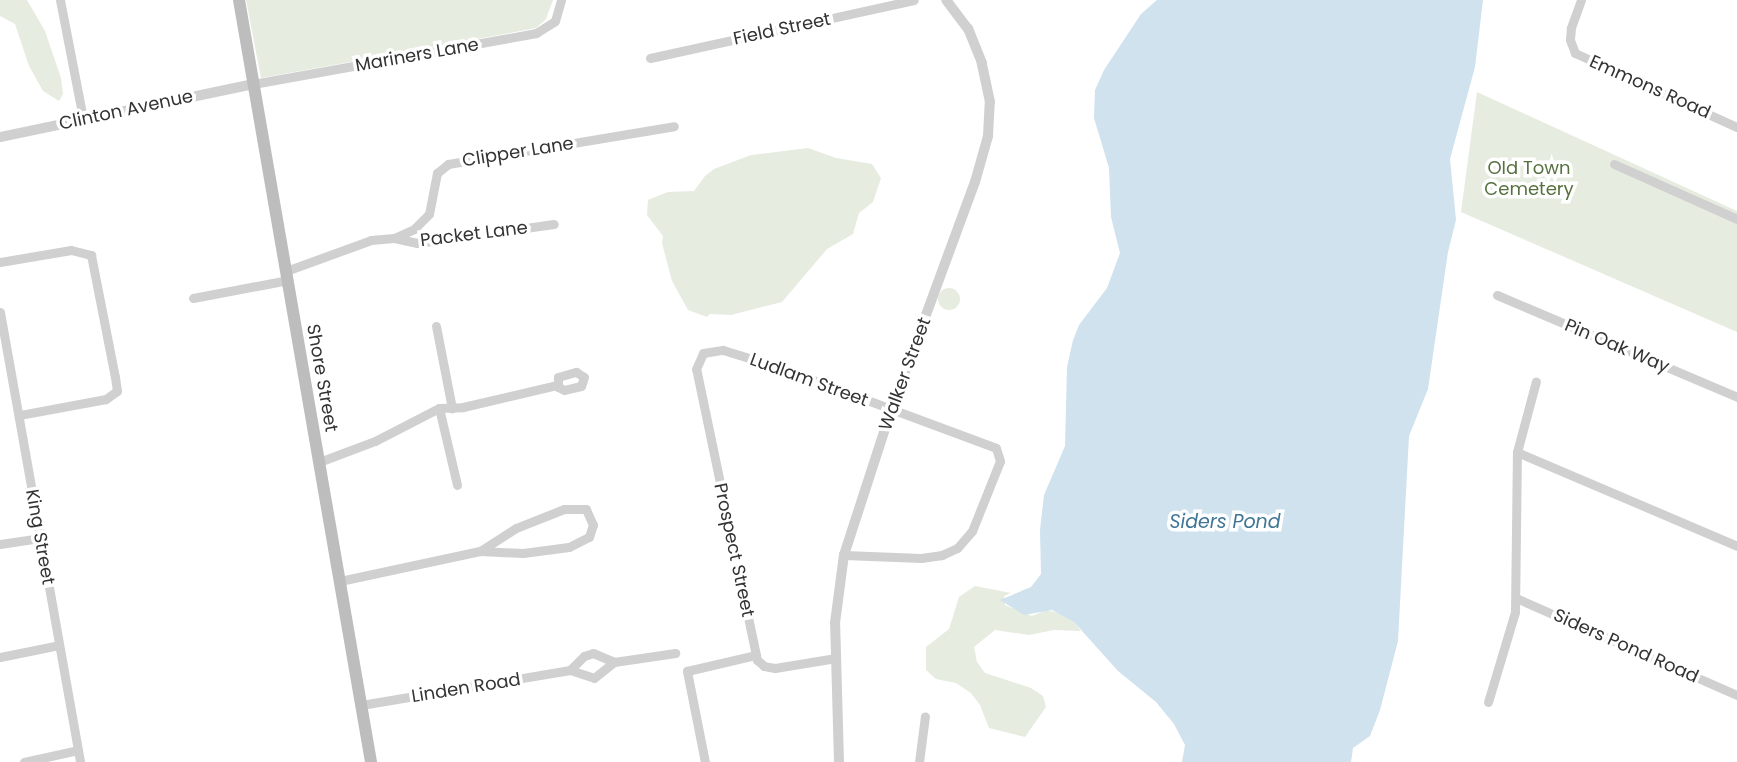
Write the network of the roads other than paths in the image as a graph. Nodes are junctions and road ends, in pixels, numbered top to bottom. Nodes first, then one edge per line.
1 (60, 0) edge
2 (239, 0) edge
3 (561, 0) edge
4 (914, 0) edge
5 (946, 0) edge
6 (1581, 0) edge
7 (650, 58) dead end
8 (253, 84) junction
9 (83, 118) junction
10 (674, 126) dead end
11 (1737, 127) edge
12 (0, 137) edge
13 (1614, 164) dead end
14 (1737, 219) edge
15 (554, 224) dead end
16 (394, 237) junction
17 (0, 262) edge
18 (287, 276) junction
19 (1497, 295) dead end
20 (193, 298) dead end
21 (0, 312) edge
22 (436, 326) dead end
23 (697, 360) joint
24 (1535, 381) dead end
25 (556, 385) dead end
26 (1737, 397) edge
27 (439, 408) junction
28 (452, 408) junction
29 (891, 410) junction
30 (20, 415) junction
31 (1517, 452) junction
32 (319, 462) junction
33 (457, 485) dead end
34 (40, 538) junction
35 (0, 544) edge
36 (1737, 546) edge
37 (480, 551) junction
38 (844, 555) junction
39 (340, 581) junction
40 (1516, 598) junction
41 (59, 645) junction
42 (675, 653) dead end
43 (756, 656) junction
44 (0, 657) edge
45 (835, 658) junction
46 (614, 662) junction
47 (570, 670) junction
48 (1737, 695) edge
49 (1488, 702) dead end
50 (361, 705) junction
51 (925, 716) dead end
52 (78, 750) junction
53 (24, 762) edge
54 (80, 762) edge
55 (371, 762) edge
56 (705, 762) edge
57 (839, 762) edge
58 (919, 762) edge

1 - 9 street
2 - 8 main road, Shore Street
3 - 8 street, Mariners Lane
4 - 7 street, Field Street
5 - 29 street, Walker Street
6 - 11 street, Emmons Road
8 - 9 street, Clinton Avenue
8 - 18 main road, Shore Street
9 - 12 street, Clinton Avenue
10 - 16 street, Clipper Lane
13 - 14 street
15 - 16 street, Packet Lane
16 - 18 street, Clipper Lane
17 - 30 street
18 - 20 street, Clipper Lane
18 - 32 main road, Shore Street
19 - 26 street, Pin Oak Way
21 - 30 street, King Street
22 - 28 street
23 - 29 street, Ludlam Street
23 - 43 street, Prospect Street
24 - 31 street
25 - 28 street
27 - 28 street
27 - 32 street
27 - 33 street
29 - 38 street, Walker Street
29 - 38 street, Ludlam Street
30 - 34 street, King Street
31 - 36 street
31 - 40 street
32 - 39 main road, Shore Street
34 - 35 street
34 - 41 street, King Street
37 - 37 street
37 - 39 street
38 - 45 street, Walker Street
39 - 50 main road, Shore Street
40 - 48 street, Siders Pond Road
40 - 49 street
41 - 44 street
41 - 52 street, King Street
42 - 46 street, Linden Road
43 - 45 street
43 - 56 street
45 - 57 street, Walker Street
46 - 47 street, Linden Road
46 - 47 street, Linden Road
47 - 50 street, Linden Road
50 - 55 main road, Shore Street
51 - 58 street
52 - 53 street
52 - 54 street, King Street

